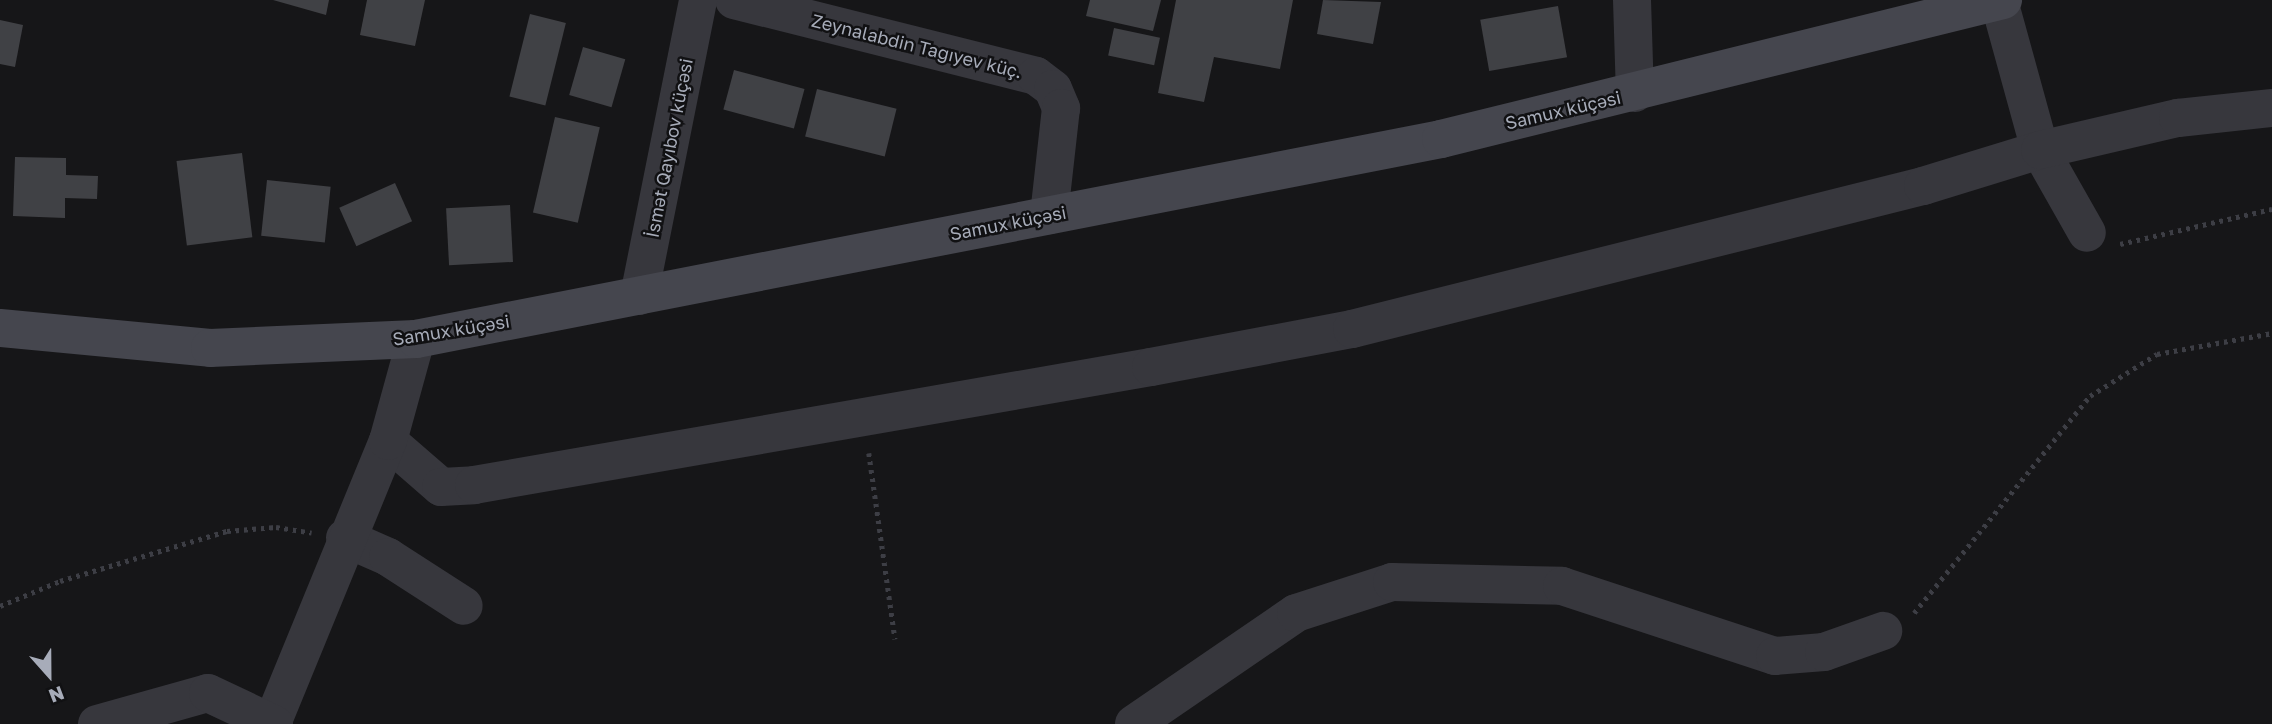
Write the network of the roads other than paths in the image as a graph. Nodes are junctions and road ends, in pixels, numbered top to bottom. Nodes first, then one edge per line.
1 (698, 0) edge
2 (734, 0) edge
3 (1632, 0) edge
4 (2001, 0) edge
5 (1635, 93) junction
6 (2272, 108) edge
7 (2040, 150) junction
8 (1049, 215) junction
9 (2087, 233) road end
10 (639, 296) junction
11 (0, 328) edge
12 (416, 339) junction
13 (388, 441) junction
14 (345, 538) junction
15 (464, 607) dead end
16 (1883, 631) road end
17 (274, 723) edge
18 (97, 724) edge
19 (1134, 724) edge

1 - 10 street, İsmət Qayıbov küçəsi
2 - 8 street, Zeynalabdin Tağıyev küç.
3 - 5 street
4 - 5 main road, Samux küçəsi
4 - 7 street
5 - 8 main road, Samux küçəsi
6 - 7 street
7 - 9 street
7 - 13 street
8 - 10 main road, Samux küçəsi
10 - 12 main road, Samux küçəsi
11 - 12 main road, Samux küçəsi
12 - 13 street
13 - 14 street
14 - 15 street
14 - 17 street
16 - 19 street
17 - 18 street

